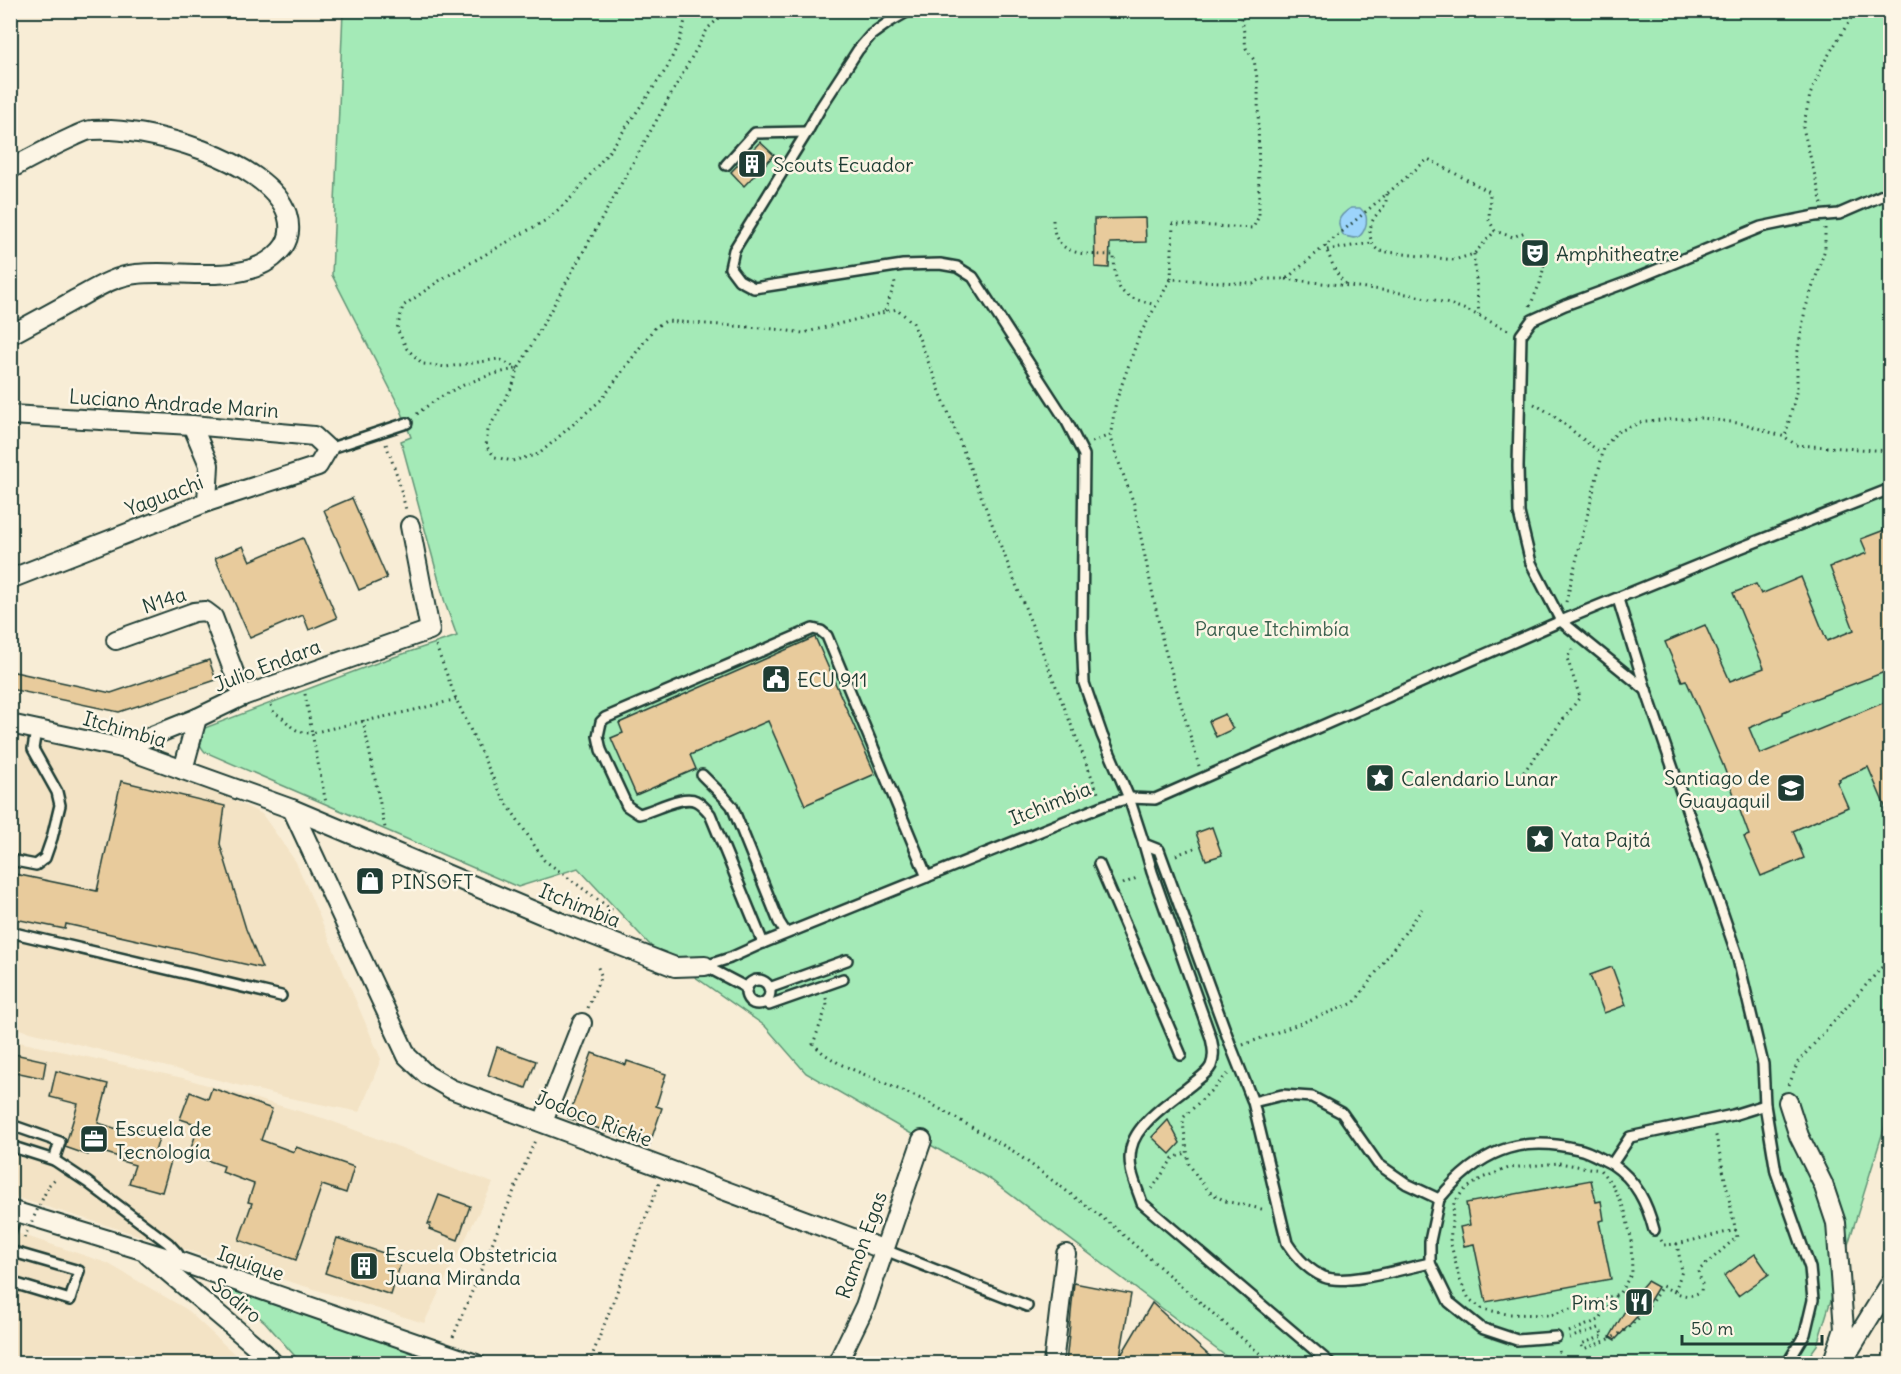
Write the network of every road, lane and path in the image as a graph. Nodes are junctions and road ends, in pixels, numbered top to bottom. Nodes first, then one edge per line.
1 (688, 10) edge
2 (728, 10) edge
3 (910, 10) edge
4 (1241, 10) edge
5 (1856, 10) edge
6 (807, 132) junction
7 (726, 165) dead end
8 (10, 169) edge
9 (1890, 192) edge
10 (1387, 193) junction
11 (1825, 215) junction
12 (1053, 220) dead end
13 (1495, 231) junction
14 (1525, 232) dead end
15 (1372, 243) junction
16 (1325, 245) junction
17 (1327, 250) junction
18 (1474, 254) junction
19 (1545, 262) dead end
20 (893, 267) junction
21 (1171, 279) junction
22 (1286, 279) junction
23 (1350, 287) junction
24 (1156, 305) junction
25 (885, 311) junction
26 (1479, 315) junction
27 (1532, 320) junction
28 (10, 335) edge
29 (1521, 335) junction
30 (518, 369) junction
31 (1519, 402) junction
32 (10, 414) edge
33 (407, 423) joint
34 (192, 425) junction
35 (381, 431) junction
36 (1110, 435) junction
37 (1785, 437) junction
38 (1080, 447) junction
39 (328, 449) junction
40 (1890, 451) edge
41 (1602, 453) junction
42 (1890, 489) edge
43 (207, 502) junction
44 (410, 526) joint
45 (10, 579) edge
46 (1618, 599) junction
47 (1561, 621) junction
48 (430, 630) junction
49 (1580, 636) junction
50 (116, 640) dead end
51 (1646, 690) junction
52 (304, 691) dead end
53 (243, 696) junction
54 (456, 699) junction
55 (271, 704) dead end
56 (197, 718) junction
57 (363, 720) junction
58 (10, 724) edge
59 (36, 730) junction
60 (312, 733) junction
61 (122, 748) junction
62 (1199, 768) dead end
63 (183, 770) junction
64 (702, 775) dead end
65 (1520, 777) dead end
66 (1129, 798) junction
67 (326, 805) dead end
68 (1105, 805) junction
69 (292, 809) junction
70 (386, 829) dead end
71 (1144, 843) junction
72 (1197, 847) dead end
73 (10, 860) edge
74 (1163, 861) junction
75 (1099, 864) dead end
76 (1152, 872) junction
77 (927, 877) junction
78 (1110, 890) junction
79 (1422, 909) dead end
80 (612, 910) dead end
81 (10, 932) edge
82 (786, 933) junction
83 (762, 943) junction
84 (1890, 958) edge
85 (847, 960) dead end
86 (597, 965) dead end
87 (705, 966) junction
88 (843, 979) dead end
89 (824, 984) junction
90 (747, 988) junction
91 (769, 988) junction
92 (281, 996) dead end
93 (765, 1002) junction
94 (582, 1023) joint
95 (1232, 1050) junction
96 (1181, 1055) dead end
97 (1238, 1065) junction
98 (1253, 1102) junction
99 (1788, 1102) joint
100 (1765, 1105) junction
101 (1713, 1119) junction
102 (543, 1122) junction
103 (10, 1136) edge
104 (922, 1140) dead end
105 (10, 1146) edge
106 (1186, 1153) junction
107 (54, 1160) junction
108 (1612, 1164) junction
109 (664, 1169) junction
110 (49, 1185) dead end
111 (1439, 1199) junction
112 (1142, 1203) junction
113 (14, 1211) edge
114 (1280, 1211) junction
115 (1654, 1230) dead end
116 (1736, 1230) junction
117 (10, 1233) edge
118 (24, 1238) dead end
119 (142, 1250) junction
120 (885, 1250) junction
121 (10, 1251) edge
122 (1066, 1254) dead end
123 (178, 1261) junction
124 (1430, 1263) junction
125 (10, 1282) edge
126 (1890, 1284) edge
127 (1675, 1292) junction
128 (1616, 1295) junction
129 (1027, 1306) dead end
130 (1556, 1341) joint
131 (447, 1353) junction
132 (274, 1364) edge
133 (476, 1364) edge
134 (589, 1364) edge
135 (837, 1364) edge
136 (1053, 1364) edge
137 (1272, 1364) edge
138 (1331, 1364) edge
139 (1561, 1364) edge
140 (1787, 1364) edge
141 (1832, 1364) edge
142 (1841, 1364) edge

1 - 30 path
2 - 30 path
3 - 6 lane
4 - 21 path
5 - 11 path
6 - 7 lane
6 - 20 lane
8 - 28 street
9 - 11 lane
10 - 13 path
10 - 15 path
10 - 16 path
11 - 27 lane
11 - 37 path
12 - 24 path
13 - 14 path
13 - 18 path
15 - 17 path
15 - 18 path
16 - 17 path
16 - 22 path
17 - 23 path
18 - 26 path
19 - 27 path
20 - 25 path
20 - 38 lane
21 - 22 path
21 - 24 path
22 - 23 path
23 - 26 path
24 - 36 path
25 - 30 path
25 - 68 path
26 - 29 path
27 - 29 lane
29 - 31 lane
30 - 33 path
31 - 41 path
31 - 47 lane
32 - 34 street, Luciano Andrade Marin
33 - 35 lane
34 - 39 street, Luciano Andrade Marin
34 - 43 street
35 - 39 lane
35 - 44 path
36 - 38 path
36 - 62 path
37 - 40 path
37 - 41 path
38 - 66 lane
39 - 43 street, Yaguachi
41 - 47 path
42 - 46 lane, Itchimbia
43 - 45 street, Yaguachi
44 - 48 street
46 - 47 lane, Itchimbia
46 - 51 lane
47 - 49 lane
47 - 66 lane, Itchimbia
48 - 53 street, Julio Endara
48 - 54 path
49 - 51 lane
49 - 65 path
50 - 53 street, N14a
51 - 100 lane
52 - 60 path
53 - 56 street, Julio Endara
54 - 57 path
54 - 80 path
55 - 60 path
56 - 61 street, Julio Endara
56 - 63 street
57 - 60 path
57 - 70 path
58 - 59 street, Itchimbia
59 - 61 street, Itchimbia
59 - 73 lane
60 - 67 path
61 - 63 street, Itchimbia
63 - 69 street, Itchimbia
64 - 82 lane
66 - 68 lane, Itchimbia
66 - 71 lane
68 - 77 lane, Itchimbia
69 - 87 street, Itchimbia
69 - 102 street, Jodoco Rickie
71 - 74 lane
71 - 76 lane
72 - 74 path
74 - 95 lane
75 - 78 lane
76 - 78 path
76 - 112 lane
77 - 82 lane, Itchimbia
77 - 83 lane
78 - 96 lane
79 - 95 path
81 - 92 lane
82 - 83 lane, Itchimbia
83 - 87 lane, Itchimbia
84 - 99 path
85 - 91 lane
86 - 94 path
87 - 90 lane
88 - 89 lane
89 - 93 lane
89 - 137 path
90 - 91 lane
90 - 93 lane
91 - 93 lane
94 - 102 street
95 - 97 lane
97 - 98 lane
97 - 106 path
98 - 111 lane
98 - 114 lane
99 - 141 street
100 - 101 lane
100 - 140 lane
101 - 108 lane
101 - 116 path
102 - 109 street, Jodoco Rickie
102 - 131 path
103 - 107 lane
104 - 120 street, Ramon Egas
105 - 107 lane
106 - 112 path
106 - 114 path
107 - 123 lane
108 - 111 lane
108 - 115 lane
109 - 120 street, Jodoco Rickie
109 - 134 path
110 - 118 path, bridge
111 - 124 lane
112 - 138 lane
113 - 117 lane
113 - 119 street, Iquique
114 - 124 lane
116 - 127 path
116 - 127 path
119 - 123 street, Iquique
119 - 132 street, Sodiro
120 - 129 lane, Jodoco Rickie
120 - 135 street, Ramon Egas
121 - 125 lane
122 - 136 street
123 - 131 street, Iquique
124 - 130 lane
126 - 142 street
127 - 128 path
128 - 128 path
130 - 139 path
131 - 133 street, Iquique

